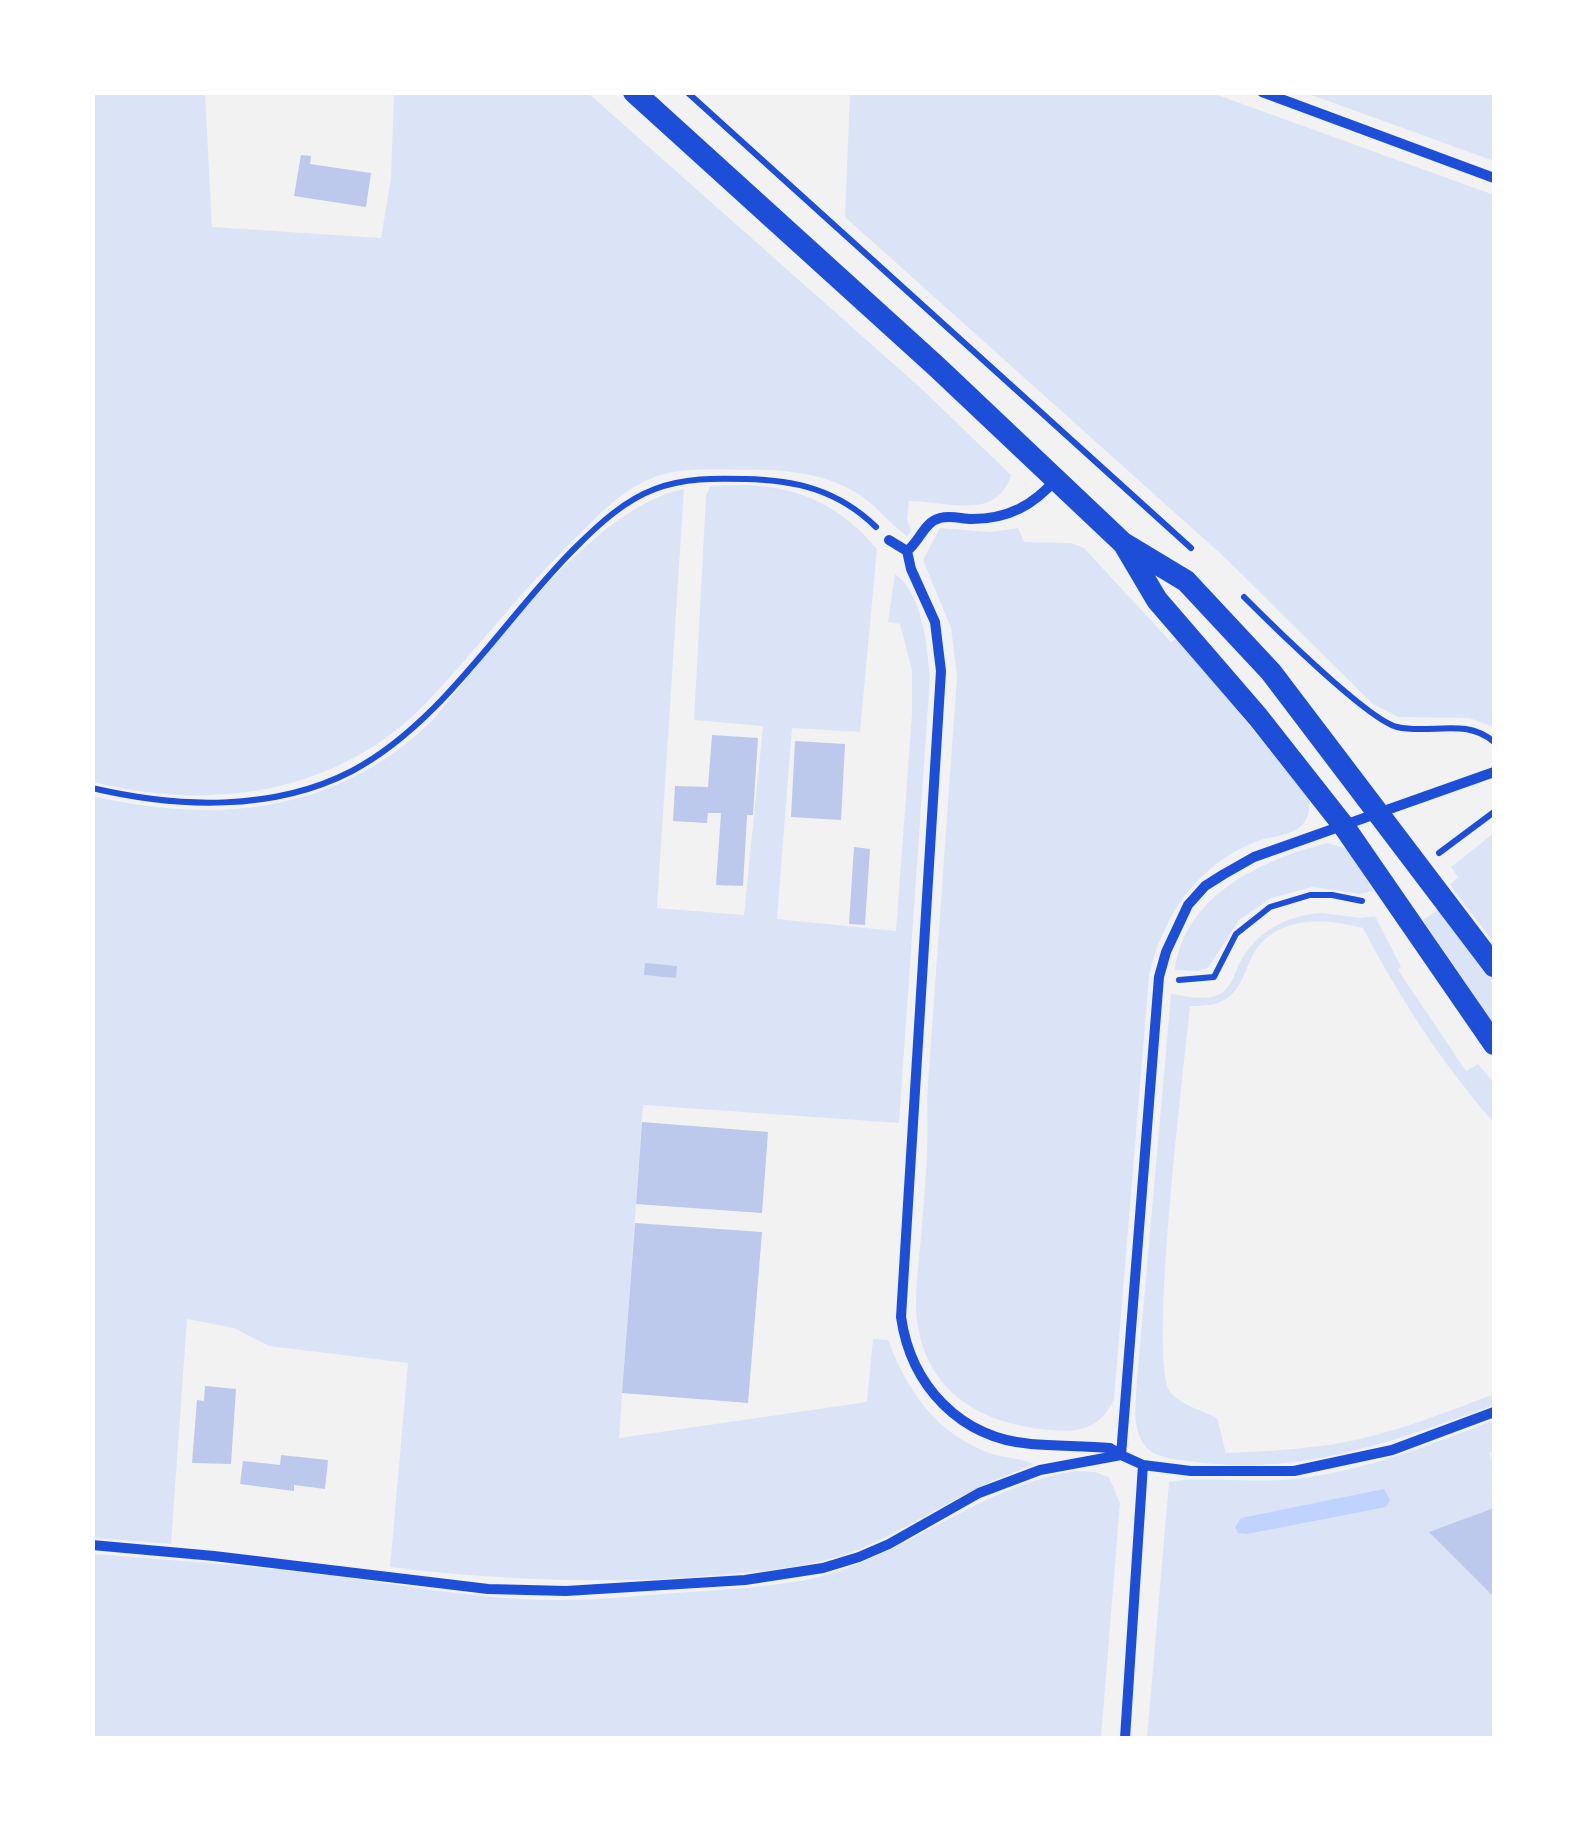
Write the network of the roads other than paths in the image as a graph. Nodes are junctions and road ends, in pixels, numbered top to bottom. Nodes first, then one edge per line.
1 (634, 92) edge
2 (1262, 92) edge
3 (1494, 178) edge
4 (1056, 479) junction
5 (890, 540) road end
6 (1123, 543) junction
7 (907, 550) junction
8 (1494, 772) edge
9 (1380, 812) junction
10 (1343, 826) junction
11 (1494, 966) edge
12 (1494, 1044) edge
13 (1494, 1412) edge
14 (1121, 1456) junction
15 (1143, 1465) junction
16 (92, 1545) edge
17 (1126, 1738) edge

1 - 4 main road
2 - 3 street
4 - 6 main road
4 - 7 street
5 - 7 street
6 - 9 main road
6 - 10 main road
7 - 14 street
8 - 9 street
9 - 10 street
9 - 11 main road
10 - 12 main road
10 - 14 street
13 - 15 street
14 - 15 street
14 - 16 street
15 - 17 street

